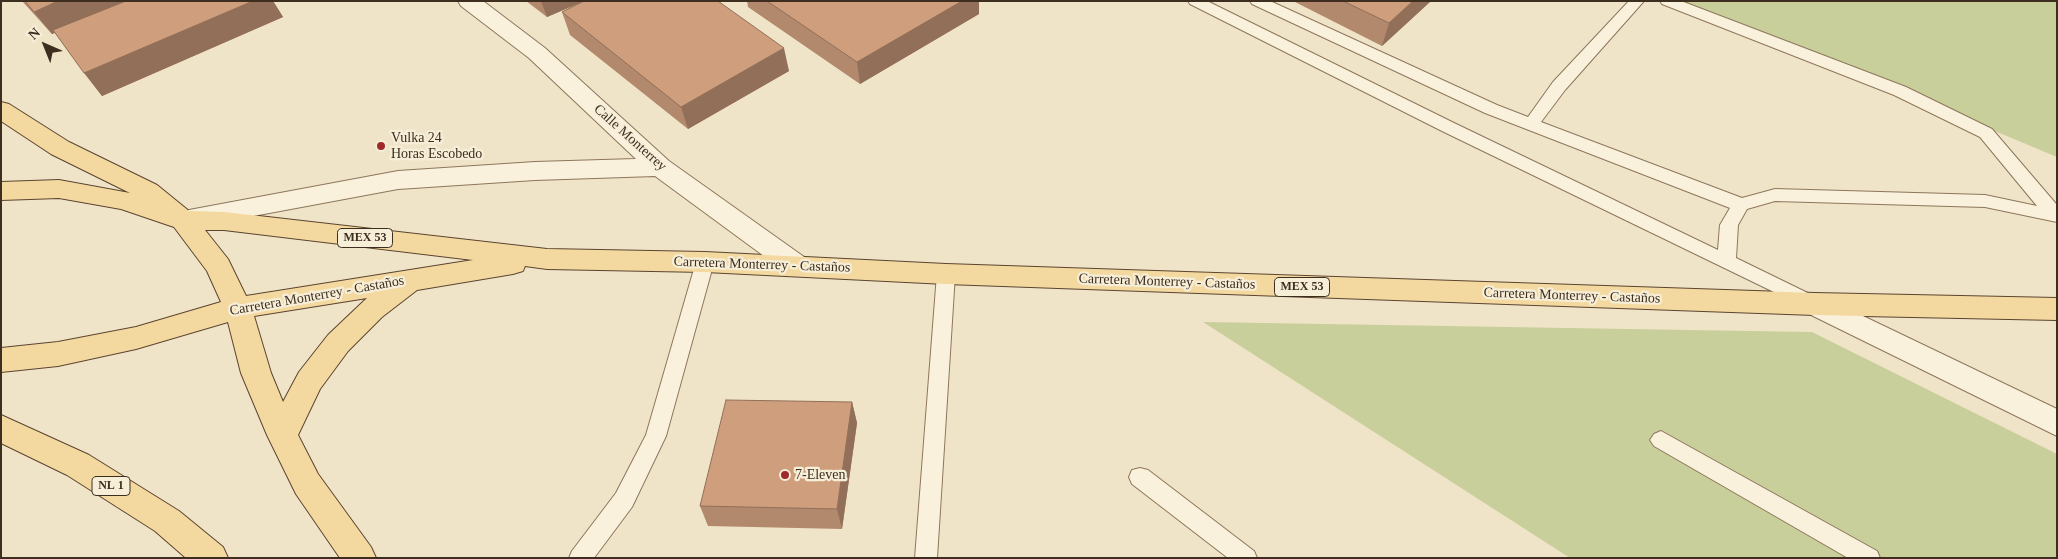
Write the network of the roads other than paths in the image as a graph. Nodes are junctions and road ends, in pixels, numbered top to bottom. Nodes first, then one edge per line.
1 (469, 1) edge
2 (1195, 1) edge
3 (1257, 1) edge
4 (1637, 1) edge
5 (1667, 1) edge
6 (1, 110) edge
7 (1530, 124) junction
8 (660, 167) junction
9 (1, 191) edge
10 (1741, 205) junction
11 (2056, 216) edge
12 (183, 220) junction
13 (547, 259) junction
14 (705, 262) junction
15 (1726, 262) junction
16 (797, 266) junction
17 (946, 274) junction
18 (410, 281) junction
19 (1815, 304) junction
20 (238, 308) junction
21 (2057, 310) edge
22 (1, 360) edge
23 (2057, 423) edge
24 (1, 428) edge
25 (282, 435) junction
26 (1661, 440) dead end
27 (1140, 477) dead end
28 (211, 558) edge
29 (359, 558) edge
30 (580, 558) edge
31 (926, 558) edge
32 (1246, 558) edge
33 (1869, 558) edge

1 - 8 street, Calle Monterrey
2 - 15 lane
3 - 7 lane
4 - 7 lane
5 - 11 lane
6 - 12 main road
7 - 10 lane
8 - 12 street
8 - 16 street, Calle Monterrey
9 - 12 main road, Carretera Monterrey - Castaños / MEX 53
10 - 11 lane
10 - 15 lane
12 - 13 main road, Carretera Monterrey - Castaños / MEX 53
12 - 20 main road
13 - 14 main road, Carretera Monterrey - Castaños / MEX 53
13 - 18 main road, Carretera Monterrey - Castaños / MEX 53
14 - 16 main road, Carretera Monterrey - Castaños / MEX 53
14 - 30 lane
15 - 19 lane
16 - 17 main road, Carretera Monterrey - Castaños / MEX 53
17 - 19 main road, Carretera Monterrey - Castaños / MEX 53
17 - 31 lane
18 - 20 main road, Carretera Monterrey - Castaños / MEX 53
18 - 25 main road
19 - 21 main road, Carretera Monterrey - Castaños / MEX 53
19 - 23 street
20 - 22 main road, Carretera Monterrey - Castaños / MEX 53
20 - 25 main road
24 - 28 main road, NL 1
25 - 29 main road
26 - 33 lane
27 - 32 lane

